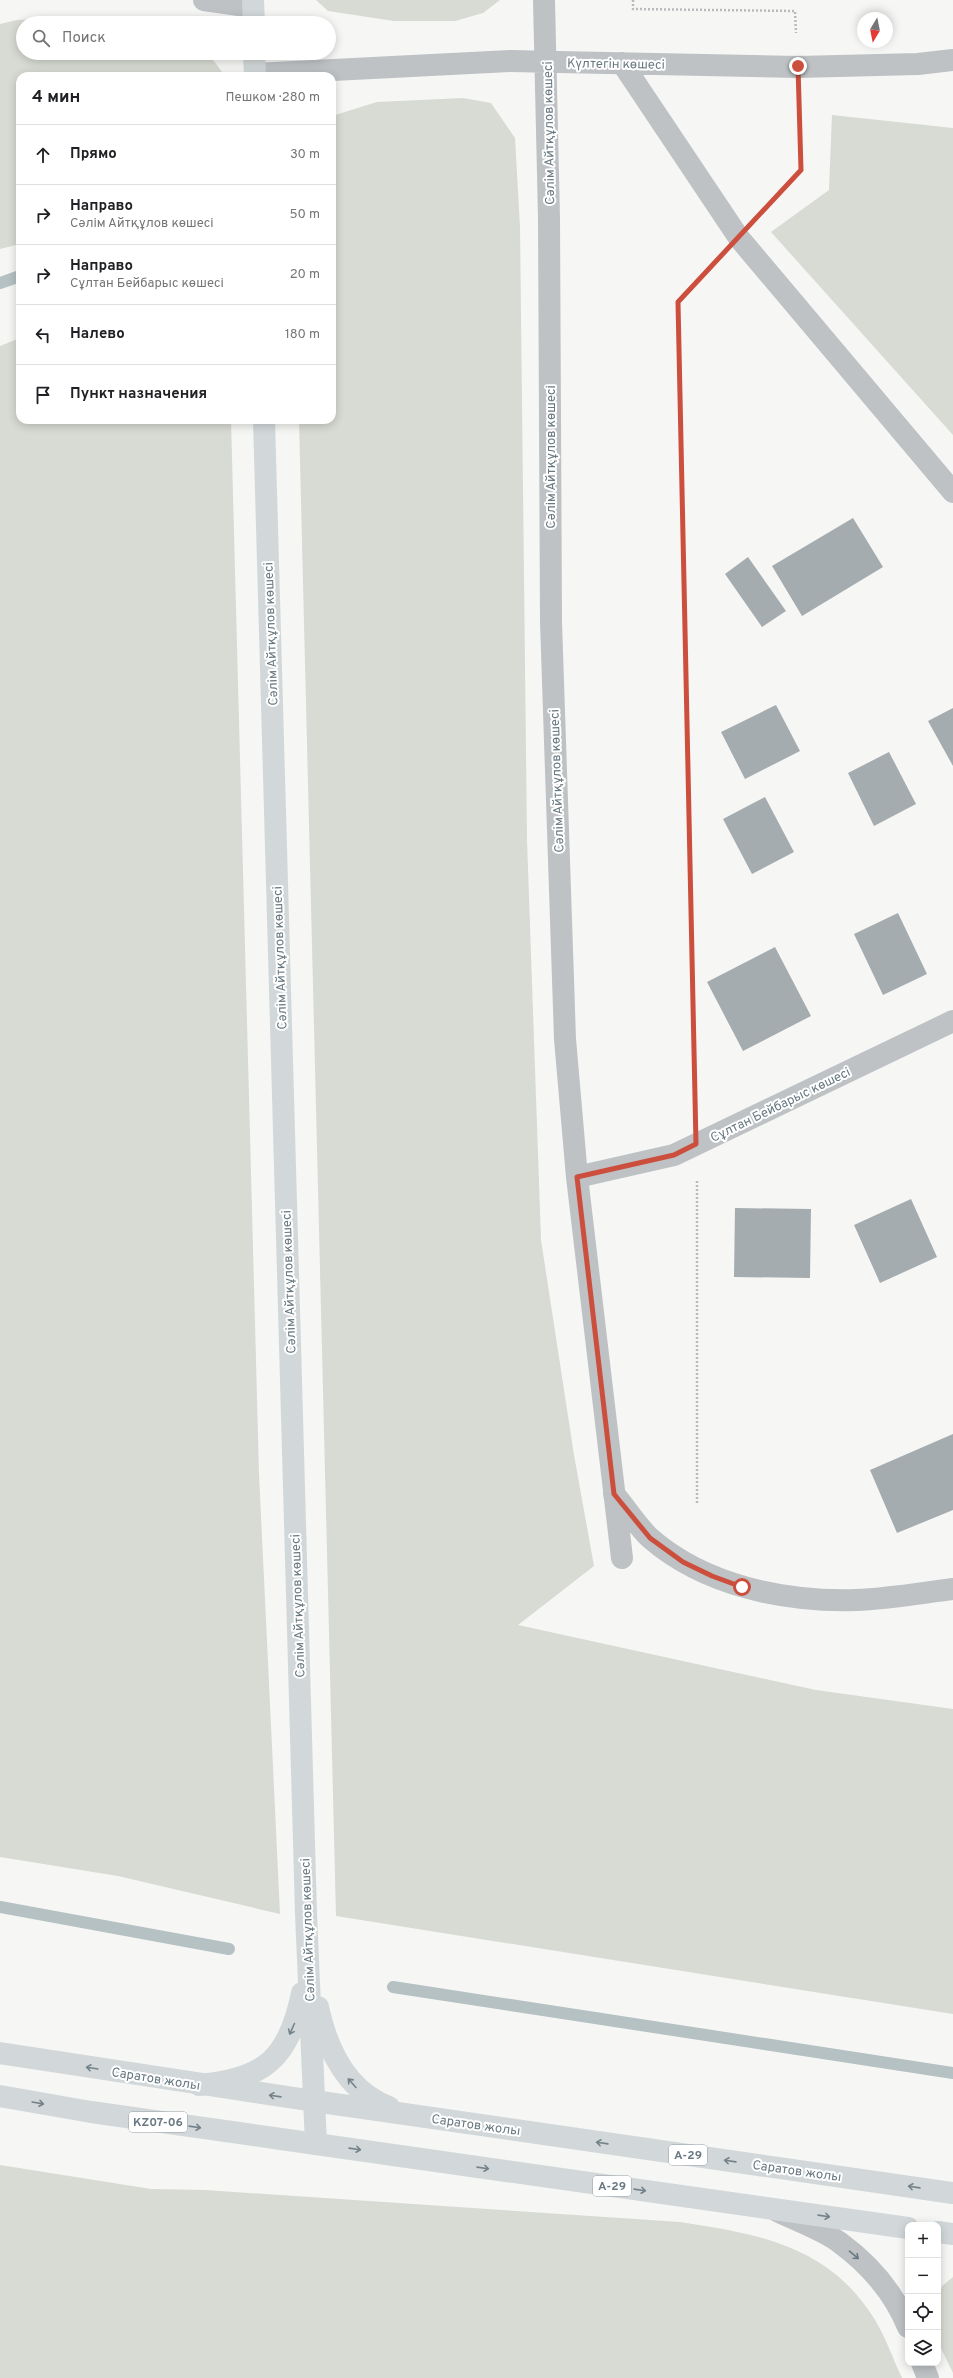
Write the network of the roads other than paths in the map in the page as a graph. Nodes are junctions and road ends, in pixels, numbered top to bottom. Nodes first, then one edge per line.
1 (204, 0) edge
2 (544, 0) edge
3 (253, 10) edge
4 (953, 60) edge
5 (546, 61) junction
6 (622, 63) junction
7 (255, 68) edge
8 (264, 424) edge
9 (953, 492) edge
10 (953, 1021) edge
11 (577, 1177) junction
12 (614, 1494) junction
13 (622, 1558) dead end
14 (953, 1590) edge
15 (308, 1964) junction
16 (0, 2053) edge
17 (199, 2085) junction
18 (0, 2096) edge
19 (314, 2101) junction
20 (424, 2117) junction
21 (316, 2144) junction
22 (953, 2192) edge
23 (772, 2208) junction
24 (905, 2228) edge
25 (941, 2232) edge
26 (953, 2234) edge
27 (905, 2321) edge
28 (923, 2366) edge
29 (928, 2378) edge

1 - 3 street
2 - 5 street, Сәлім Айтқұлов көшесі
4 - 6 street, Күлтегін көшесі
5 - 6 street, Күлтегін көшесі
5 - 7 street, Күлтегін көшесі
5 - 11 street, Сәлім Айтқұлов көшесі
6 - 9 street
8 - 15 main road, Сәлім Айтқұлов көшесі
10 - 11 street, Сұлтан Бейбарыс көшесі
11 - 12 street, Сәлім Айтқұлов көшесі
12 - 13 street, Сәлім Айтқұлов көшесі
12 - 14 street
15 -> 17 main road
15 - 19 main road, Сәлім Айтқұлов көшесі
20 -> 15 main road
17 -> 16 main road, Саратов жолы
19 -> 17 main road, Саратов жолы
18 -> 21 main road, KZ07-06
19 - 20 main road, Саратов жолы
19 - 21 main road, Сәлім Айтқұлов көшесі
22 -> 20 main road, Саратов жолы / А-29
21 -> 23 main road, A-29
23 -> 24 main road, A-29
23 -> 27 street
25 - 26 main road
28 - 29 street

